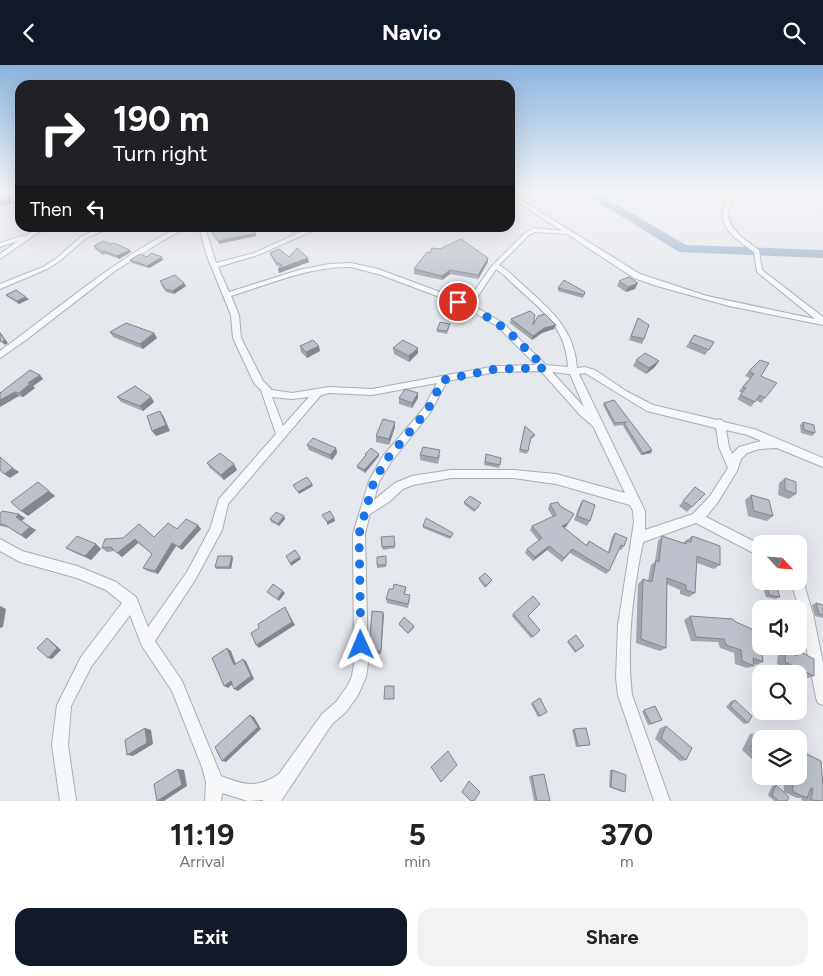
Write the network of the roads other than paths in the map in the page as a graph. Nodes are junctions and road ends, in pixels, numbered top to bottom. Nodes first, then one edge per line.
1 (558, 226) edge
2 (729, 226) edge
3 (36, 232) edge
4 (96, 232) edge
5 (176, 232) edge
6 (203, 232) edge
7 (307, 232) edge
8 (569, 233) junction
9 (30, 236) junction
10 (0, 245) edge
11 (0, 257) edge
12 (214, 266) junction
13 (495, 266) junction
14 (0, 287) edge
15 (226, 295) junction
16 (468, 307) junction
17 (823, 322) edge
18 (0, 355) edge
19 (545, 368) junction
20 (573, 371) junction
21 (443, 380) junction
22 (265, 391) junction
23 (318, 393) junction
24 (720, 423) junction
25 (598, 427) junction
26 (282, 436) junction
27 (784, 445) junction
28 (823, 463) edge
29 (733, 467) junction
30 (635, 501) junction
31 (366, 511) junction
32 (698, 518) junction
33 (636, 539) junction
34 (0, 545) edge
35 (752, 546) edge
36 (800, 590) edge
37 (131, 602) junction
38 (147, 641) junction
39 (823, 698) edge
40 (285, 780) junction
41 (214, 782) junction
42 (68, 801) edge
43 (213, 801) edge
44 (271, 801) edge
45 (662, 801) edge

1 - 8 street
2 - 17 street
3 - 9 street
4 - 14 street
5 - 18 street
6 - 12 street
7 - 12 street
8 - 13 street
8 - 17 street
9 - 10 street
9 - 11 street
12 - 15 street
13 - 16 street
13 - 20 street
15 - 16 street
15 - 22 street
16 - 19 street
19 - 20 street
19 - 21 street
19 - 25 street
20 - 24 street
20 - 25 street
21 - 23 street
21 - 31 street
22 - 23 street
22 - 26 street
23 - 26 street
24 - 27 street
24 - 29 street
25 - 30 street
26 - 38 street
27 - 28 street
27 - 29 street
29 - 32 street
30 - 31 street
30 - 33 street
31 - 40 street
32 - 33 street
32 - 35 street
33 - 45 street
34 - 37 street
36 - 39 street
37 - 38 street
37 - 42 street
38 - 41 street
40 - 41 street
40 - 44 street
41 - 43 street

